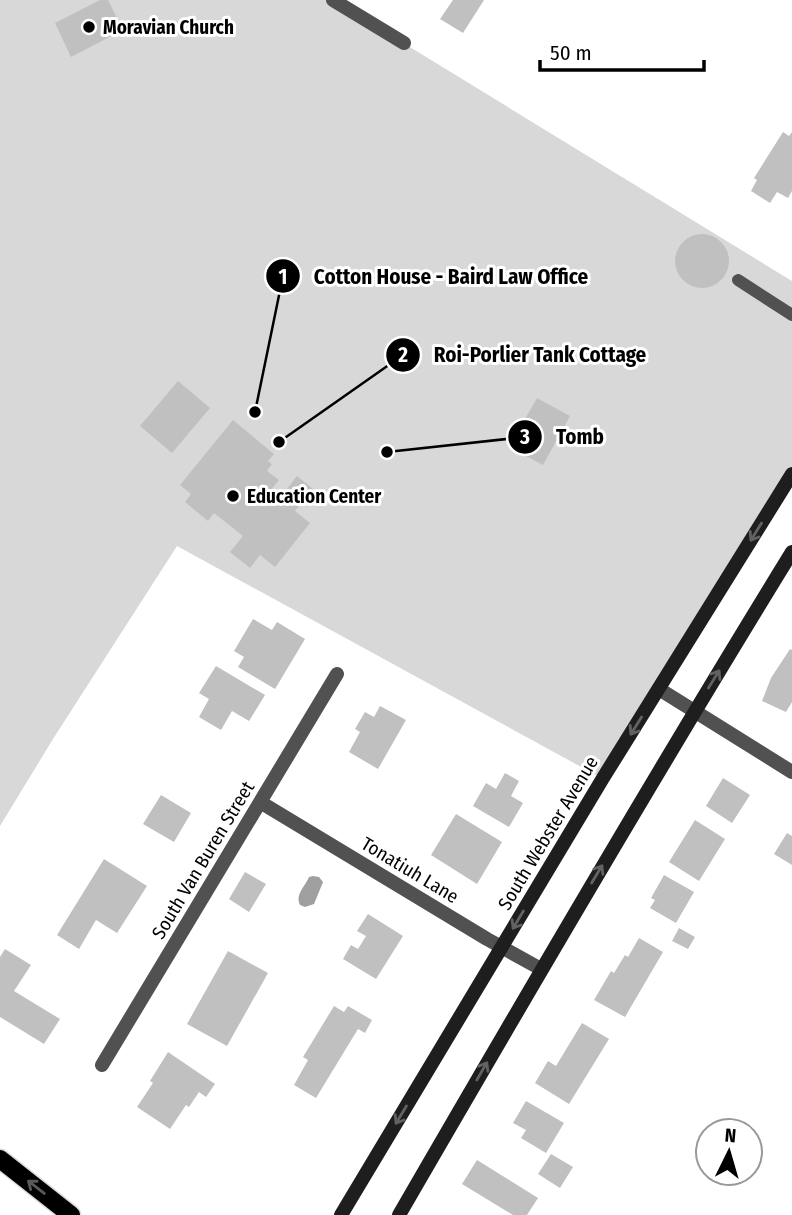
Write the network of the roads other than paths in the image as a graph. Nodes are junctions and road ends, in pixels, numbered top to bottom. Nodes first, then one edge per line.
1 (333, 0) edge
2 (404, 43) dead end
3 (738, 280) dead end
4 (792, 315) edge
5 (792, 474) edge
6 (792, 552) edge
7 (337, 674) dead end
8 (659, 690) junction
9 (694, 712) junction
10 (792, 772) edge
11 (260, 802) junction
12 (501, 947) junction
13 (541, 969) junction
14 (102, 1065) dead end
15 (0, 1159) edge
16 (71, 1215) edge
17 (341, 1215) edge
18 (399, 1215) edge

1 - 2 street
3 - 4 lane
5 -> 8 main road, South Webster Avenue
9 -> 6 main road
7 - 11 street, South Van Buren Street
8 - 9 street
8 -> 12 main road, South Webster Avenue
9 - 10 street
13 -> 9 main road
11 - 12 street, Tonatiuh Lane
11 - 14 street, South Van Buren Street
12 - 13 street, Tonatiuh Lane
12 -> 17 main road, South Webster Avenue
18 -> 13 main road
16 -> 15 main road

